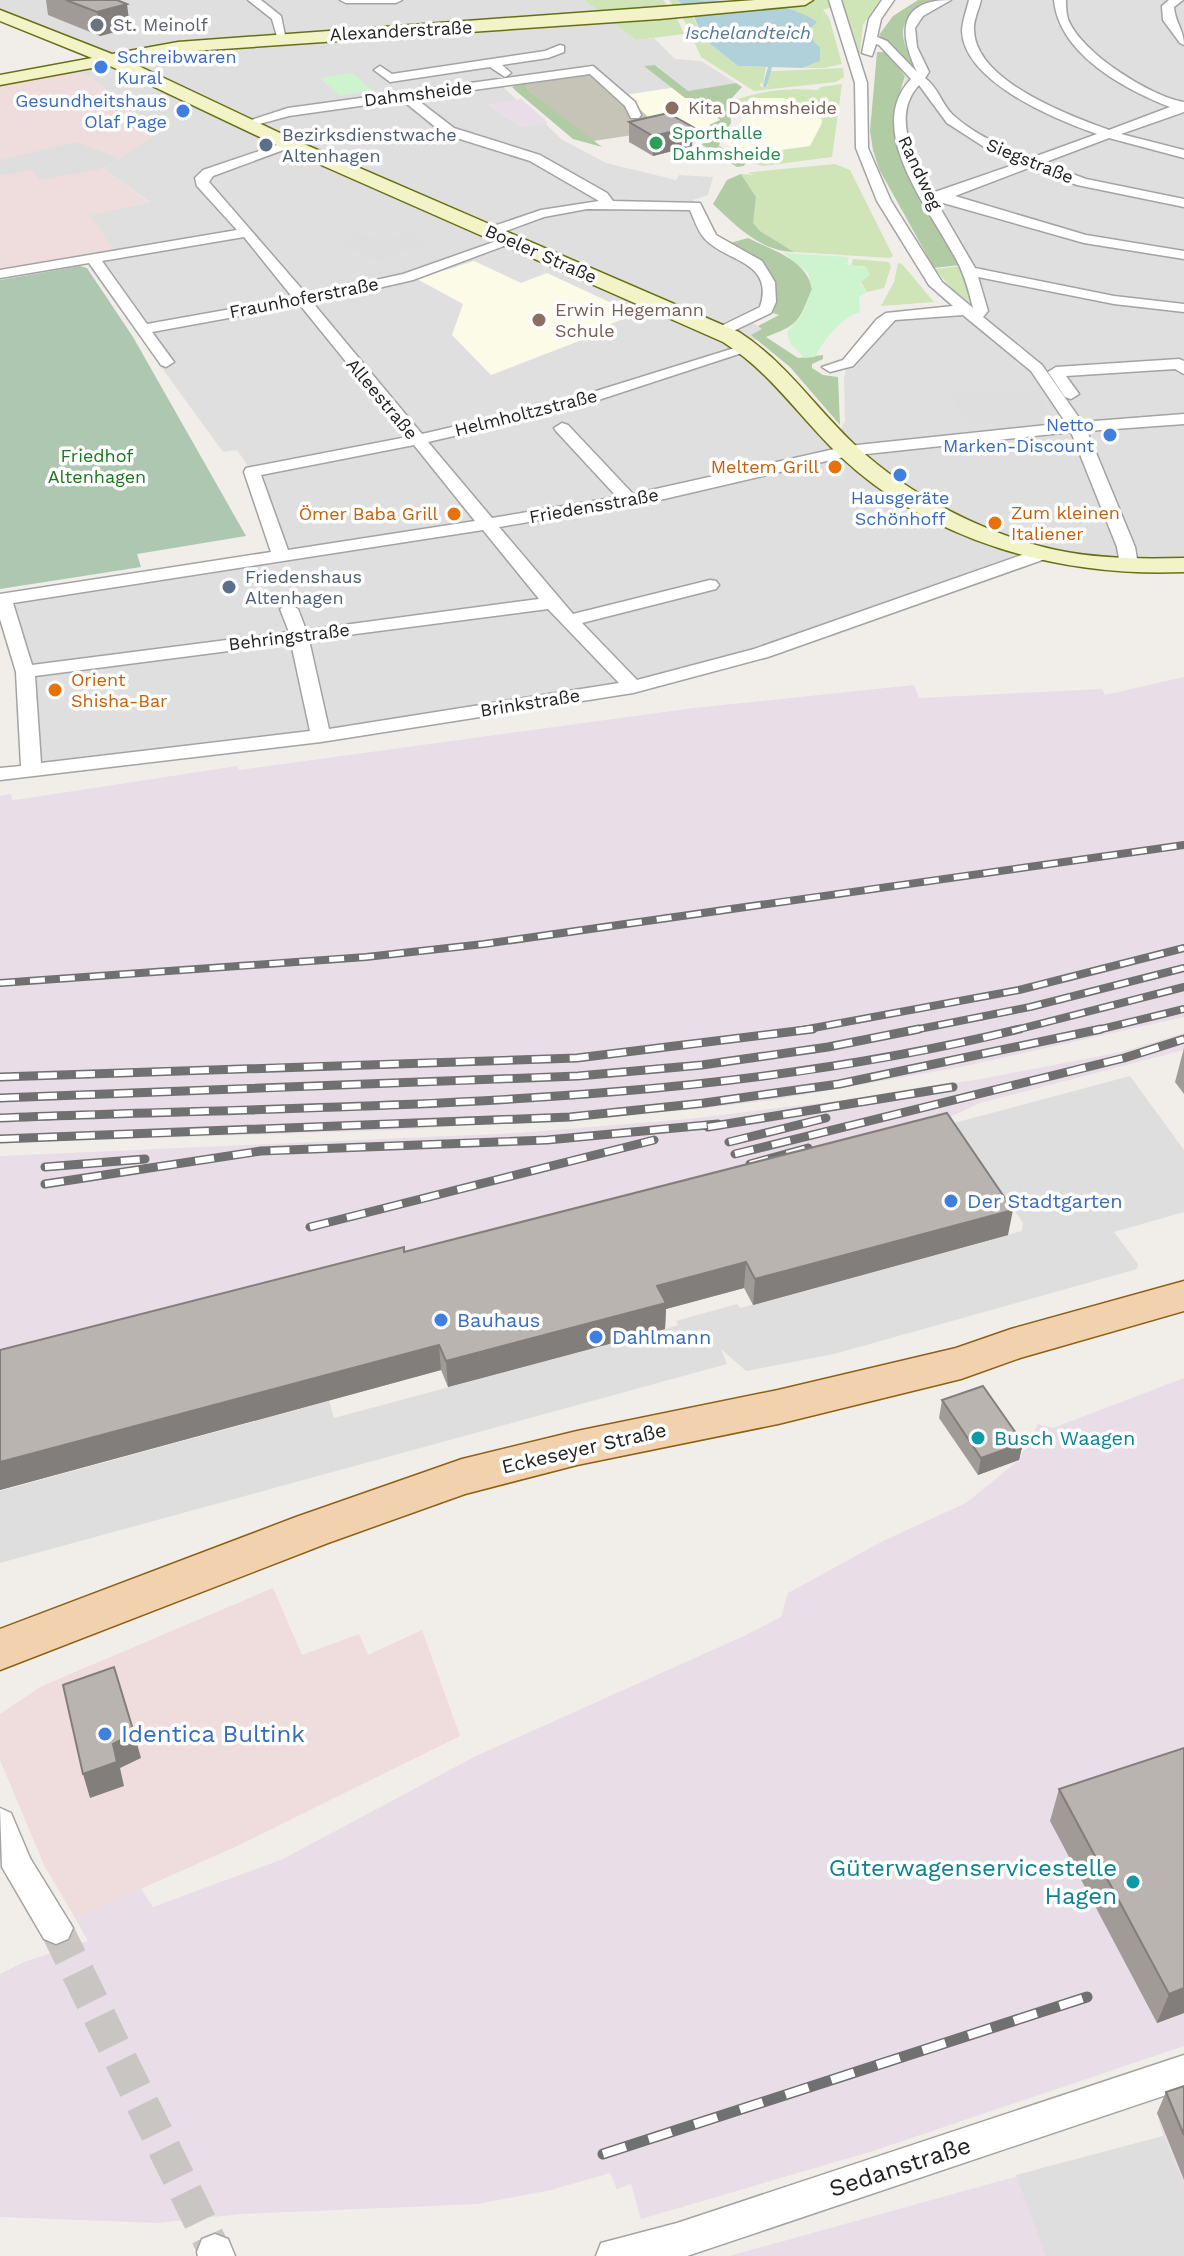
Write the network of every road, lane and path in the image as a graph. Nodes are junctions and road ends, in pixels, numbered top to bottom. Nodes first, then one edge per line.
1 (255, 0) edge
2 (346, 0) edge
3 (396, 0) edge
4 (805, 0) edge
5 (835, 0) edge
6 (888, 0) edge
7 (945, 0) edge
8 (975, 0) edge
9 (1060, 0) edge
10 (1177, 0) edge
11 (0, 15) edge
12 (282, 38) junction
13 (870, 39) junction
14 (1184, 41) edge
15 (560, 49) dead end
16 (107, 58) junction
17 (492, 63) junction
18 (380, 70) dead end
19 (857, 71) junction
20 (918, 78) junction
21 (0, 80) edge
22 (514, 80) junction
23 (406, 97) junction
24 (1183, 107) edge
25 (635, 115) dead end
26 (245, 124) junction
27 (1108, 135) junction
28 (291, 145) junction
29 (1184, 154) edge
30 (1031, 165) junction
31 (936, 197) junction
32 (1184, 203) edge
33 (608, 204) junction
34 (247, 232) junction
35 (490, 232) junction
36 (510, 241) junction
37 (1184, 255) edge
38 (93, 258) junction
39 (969, 271) junction
40 (0, 274) edge
41 (301, 302) junction
42 (1184, 308) edge
43 (969, 314) junction
44 (141, 329) junction
45 (720, 332) junction
46 (749, 348) junction
47 (1184, 358) edge
48 (166, 362) dead end
49 (830, 367) dead end
50 (1037, 368) junction
51 (1184, 369) edge
52 (1184, 412) edge
53 (1184, 419) edge
54 (1077, 427) junction
55 (562, 428) dead end
56 (417, 440) junction
57 (848, 451) junction
58 (629, 500) junction
59 (489, 524) junction
60 (1042, 554) junction
61 (281, 555) junction
62 (1129, 565) junction
63 (1184, 565) edge
64 (710, 585) dead end
65 (552, 603) junction
66 (289, 609) dead end
67 (569, 621) junction
68 (299, 635) junction
69 (25, 672) junction
70 (633, 687) junction
71 (321, 736) junction
72 (31, 770) junction
73 (0, 774) edge
74 (1184, 1296) edge
75 (0, 1650) edge
76 (0, 1823) edge
77 (56, 1928) tunnel mouth
78 (1184, 2072) edge
79 (614, 2256) edge

1 - 12 street
2 - 3 street
4 - 12 street, Alexanderstraße
5 - 19 street
6 - 13 street
7 - 20 street
8 - 27 street
9 - 24 street
10 - 14 street
11 - 16 street, Boeler Straße
12 - 16 street, Alexanderstraße
13 - 19 street
13 - 20 street, Siegstraße
15 - 17 street
16 - 21 street, Alexanderstraße
16 - 26 street, Boeler Straße
17 - 18 street
17 - 22 street
19 - 43 street
20 - 30 street, Siegstraße
20 - 31 street, Randweg
22 - 23 street, Dahmsheide
22 - 25 street, Dahmsheide
23 - 26 street, Dahmsheide
23 - 33 street
24 - 27 street
26 - 28 street, Boeler Straße
27 - 29 street
27 - 30 street
28 - 34 street, Alleestraße
28 - 35 street, Boeler Straße
30 - 31 street
30 - 32 street, Siegstraße
31 - 37 street
31 - 39 street, Randweg
33 - 35 street
33 - 45 street
34 - 38 street
34 - 41 street, Alleestraße
35 - 36 street, Boeler Straße
36 - 41 street, Fraunhoferstraße
36 - 45 street, Boeler Straße
38 - 40 street
38 - 44 street
39 - 42 street
39 - 43 street, Randweg
41 - 44 street, Fraunhoferstraße
41 - 56 street, Alleestraße
43 - 49 street
43 - 50 street
44 - 48 street
45 - 46 street, Boeler Straße
46 - 56 street, Helmholtzstraße
46 - 57 street, Boeler Straße
47 - 50 street
50 - 54 street
51 - 52 street
53 - 54 street, Friedensstraße
54 - 57 street, Friedensstraße
54 - 62 street
55 - 58 street
56 - 59 street, Alleestraße
56 - 61 street, Helmholtzstraße
57 - 58 street, Friedensstraße
57 - 60 street, Boeler Straße
58 - 59 street, Friedensstraße
59 - 61 street, Friedensstraße
59 - 65 street, Alleestraße
60 - 62 street, Boeler Straße
60 - 70 street, Brinkstraße
61 - 69 street, Friedensstraße
62 - 63 street, Boeler Straße
64 - 67 street
65 - 67 street, Alleestraße
65 - 68 street, Behringstraße
66 - 68 street
67 - 70 street, Alleestraße
68 - 69 street, Behringstraße
68 - 71 street
69 - 72 street
70 - 71 street, Brinkstraße
71 - 72 street, Brinkstraße
72 - 73 street, Brinkstraße
74 - 75 main road, Eckeseyer Straße
76 - 77 street
78 - 79 street, Sedanstraße

